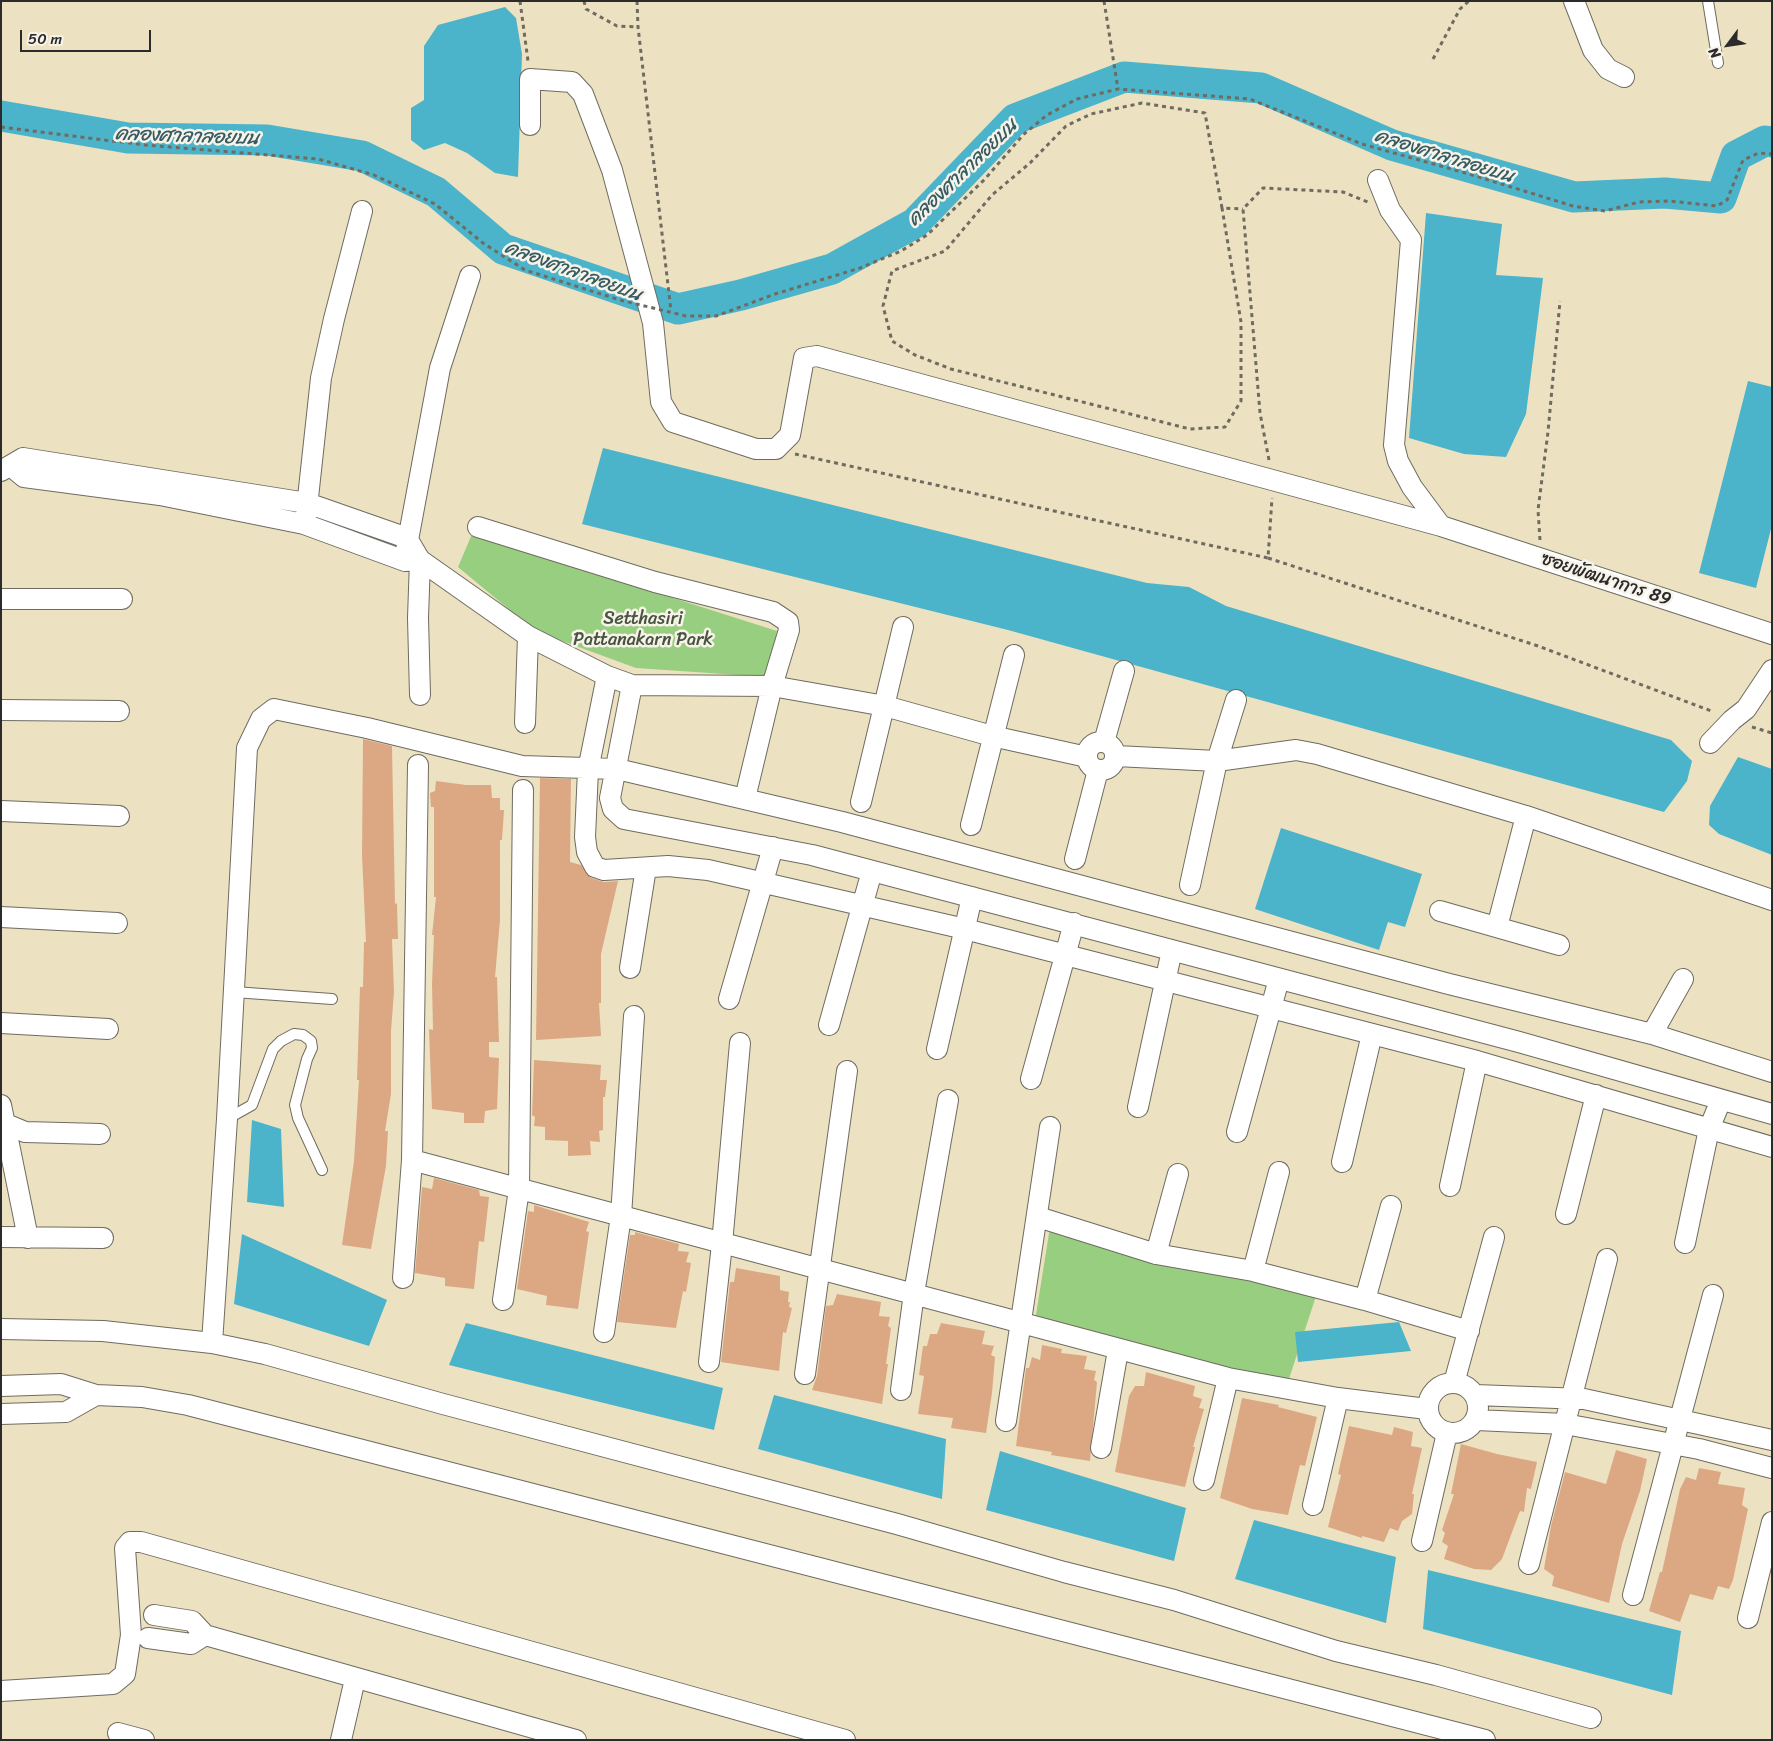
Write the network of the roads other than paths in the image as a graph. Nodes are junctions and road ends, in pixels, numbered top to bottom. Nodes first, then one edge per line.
1 (1574, 1) edge
2 (1708, 1) edge
3 (1718, 63) dead end
4 (1624, 78) dead end
5 (530, 125) dead end
6 (1378, 180) dead end
7 (362, 211) dead end
8 (470, 276) dead end
9 (7, 469) edge
10 (307, 503) junction
11 (304, 524) junction
12 (1441, 526) junction
13 (478, 527) dead end
14 (407, 538) junction
15 (413, 560) junction
16 (1, 599) edge
17 (122, 599) dead end
18 (903, 627) dead end
19 (1772, 634) edge
20 (528, 636) junction
21 (1014, 655) dead end
22 (1124, 670) dead end
23 (1772, 670) edge
24 (607, 676) junction
25 (632, 685) junction
26 (772, 686) junction
27 (420, 695) dead end
28 (1236, 700) dead end
29 (885, 706) junction
30 (1, 710) edge
31 (119, 710) dead end
32 (525, 723) dead end
33 (992, 736) junction
34 (1710, 743) dead end
35 (1110, 749) junction
36 (1217, 762) junction
37 (1093, 764) junction
38 (418, 765) dead end
39 (617, 769) junction
40 (588, 770) junction
41 (523, 790) dead end
42 (747, 790) dead end
43 (861, 802) dead end
44 (1, 811) edge
45 (120, 816) dead end
46 (1526, 816) junction
47 (971, 825) dead end
48 (773, 847) junction
49 (1075, 859) dead end
50 (646, 868) junction
51 (872, 871) junction
52 (763, 881) junction
53 (1190, 886) dead end
54 (972, 897) junction
55 (1772, 900) edge
56 (863, 906) junction
57 (1440, 911) dead end
58 (1, 917) edge
59 (117, 923) dead end
60 (1074, 923) junction
61 (1497, 927) junction
62 (965, 929) junction
63 (1559, 944) dead end
64 (1172, 950) junction
65 (1066, 956) junction
66 (630, 968) dead end
67 (1278, 979) junction
68 (1683, 979) dead end
69 (1167, 980) junction
70 (234, 992) junction
71 (332, 999) dead end
72 (729, 999) dead end
73 (1271, 1009) junction
74 (634, 1016) dead end
75 (1, 1023) edge
76 (829, 1025) dead end
77 (108, 1029) dead end
78 (1372, 1034) junction
79 (1652, 1034) junction
80 (740, 1043) dead end
81 (937, 1049) dead end
82 (1477, 1061) junction
83 (847, 1071) dead end
84 (1772, 1072) edge
85 (1031, 1079) dead end
86 (1596, 1096) junction
87 (948, 1100) dead end
88 (1721, 1100) junction
89 (1138, 1107) dead end
90 (1772, 1114) edge
91 (2, 1116) edge
92 (227, 1119) junction
93 (1050, 1127) dead end
94 (1709, 1129) junction
95 (1237, 1132) dead end
96 (100, 1134) dead end
97 (1772, 1147) edge
98 (412, 1160) junction
99 (1342, 1162) dead end
100 (322, 1170) dead end
101 (1279, 1172) dead end
102 (1178, 1174) dead end
103 (1450, 1186) dead end
104 (519, 1189) junction
105 (1391, 1206) dead end
106 (1566, 1214) dead end
107 (621, 1216) junction
108 (1038, 1217) junction
109 (1494, 1236) dead end
110 (1, 1237) edge
111 (28, 1238) junction
112 (103, 1238) dead end
113 (1685, 1243) dead end
114 (722, 1244) junction
115 (1156, 1254) junction
116 (1607, 1259) dead end
117 (821, 1271) junction
118 (1253, 1272) junction
119 (403, 1278) dead end
120 (914, 1293) junction
121 (1713, 1295) dead end
122 (503, 1300) dead end
123 (1365, 1300) junction
124 (1022, 1323) junction
125 (1, 1330) edge
126 (1469, 1331) junction
127 (604, 1332) dead end
128 (212, 1343) junction
129 (1118, 1350) junction
130 (709, 1362) dead end
131 (805, 1374) dead end
132 (1228, 1378) junction
133 (1454, 1383) junction
134 (1, 1386) edge
135 (901, 1390) dead end
136 (96, 1395) junction
137 (1475, 1395) junction
138 (1338, 1398) junction
139 (1571, 1398) junction
140 (1427, 1409) junction
141 (1, 1414) edge
142 (1680, 1419) junction
143 (1476, 1420) junction
144 (1006, 1421) dead end
145 (1565, 1424) junction
146 (1447, 1433) junction
147 (1772, 1440) edge
148 (1673, 1444) junction
149 (1101, 1448) dead end
150 (1772, 1468) edge
151 (1204, 1480) dead end
152 (1313, 1505) dead end
153 (1772, 1522) edge
154 (1422, 1541) dead end
155 (1529, 1564) dead end
156 (1633, 1595) dead end
157 (143, 1613) junction
158 (1748, 1618) dead end
159 (205, 1635) junction
160 (140, 1637) junction
161 (355, 1679) junction
162 (1, 1692) edge
163 (1591, 1718) dead end
164 (118, 1732) dead end
165 (144, 1740) edge
166 (341, 1740) edge
167 (576, 1740) edge
168 (845, 1740) edge
169 (1485, 1740) edge

1 - 4 street
2 - 3 lane
5 - 12 street, ซอยพัฒนาการ 89
6 - 12 street
7 - 10 street
8 - 14 street
9 - 10 street
9 - 11 street
10 - 11 street
10 - 14 street
11 - 15 street
12 - 19 street, ซอยพัฒนาการ 89
13 - 26 street
14 - 15 street
15 - 20 street
15 - 27 street
16 - 17 street
18 - 29 street
20 - 24 street
20 - 32 street
21 - 33 street
22 - 35 street
23 - 34 street
24 - 25 street
24 - 40 street
25 - 26 street
25 - 39 street
26 - 29 street
26 - 42 street
28 - 36 street
29 - 33 street
29 - 43 street
30 - 31 street
33 - 37 street
33 - 47 street
35 - 36 street
35 - 37 street
36 - 46 street
36 - 53 street
37 - 49 street
38 - 98 street
39 - 40 street
39 - 48 street
39 - 79 street
40 - 50 street
40 - 70 street
41 - 104 street
44 - 45 street
46 - 55 street
46 - 61 street
48 - 51 street
48 - 52 street
50 - 52 street
50 - 66 street
51 - 54 street
51 - 56 street
52 - 56 street
52 - 72 street
54 - 60 street
54 - 62 street
56 - 62 street
56 - 76 street
57 - 61 street
58 - 59 street
60 - 64 street
60 - 65 street
61 - 63 street
62 - 65 street
62 - 81 street
64 - 67 street
64 - 69 street
65 - 69 street
65 - 85 street
67 - 73 street
67 - 88 street
68 - 79 street
69 - 73 street
69 - 89 street
70 - 71 lane
70 - 92 street
73 - 78 street
73 - 95 street
74 - 107 street
75 - 77 street
78 - 82 street
78 - 99 street
79 - 84 street
80 - 114 street
82 - 86 street
82 - 103 street
83 - 117 street
86 - 94 street
86 - 106 street
87 - 120 street
88 - 90 street
88 - 94 street
91 - 96 street
91 - 111 street
92 - 100 lane
92 - 128 street
93 - 108 street
94 - 97 street
94 - 113 street
98 - 104 street
98 - 119 street
101 - 118 street
102 - 115 street
104 - 107 street
104 - 122 street
105 - 123 street
107 - 114 street
107 - 127 street
108 - 115 street
108 - 124 street
109 - 126 street
110 - 111 street
111 - 112 street
114 - 117 street
114 - 130 street
115 - 118 street
116 - 139 street
117 - 120 street
117 - 131 street
118 - 123 street
120 - 124 street
120 - 135 street
121 - 142 street
123 - 126 street
124 - 129 street
124 - 144 street
125 - 128 street
126 - 133 street
128 - 163 street
129 - 132 street
129 - 149 street
132 - 138 street
132 - 151 street
133 - 137 street
133 - 140 street
134 - 136 street
136 - 141 street
136 - 169 street
137 - 139 street
137 - 143 street
138 - 140 street
138 - 152 street
139 - 142 street
139 - 145 street
140 - 146 street
142 - 147 street
142 - 148 street
143 - 145 street
143 - 146 street
145 - 148 street
145 - 155 street
146 - 154 street
148 - 150 street
148 - 156 street
153 - 158 street
157 - 159 street
157 - 160 street
157 - 168 street
159 - 160 street
159 - 161 street
160 - 162 street
161 - 166 street
161 - 167 street
164 - 165 street

